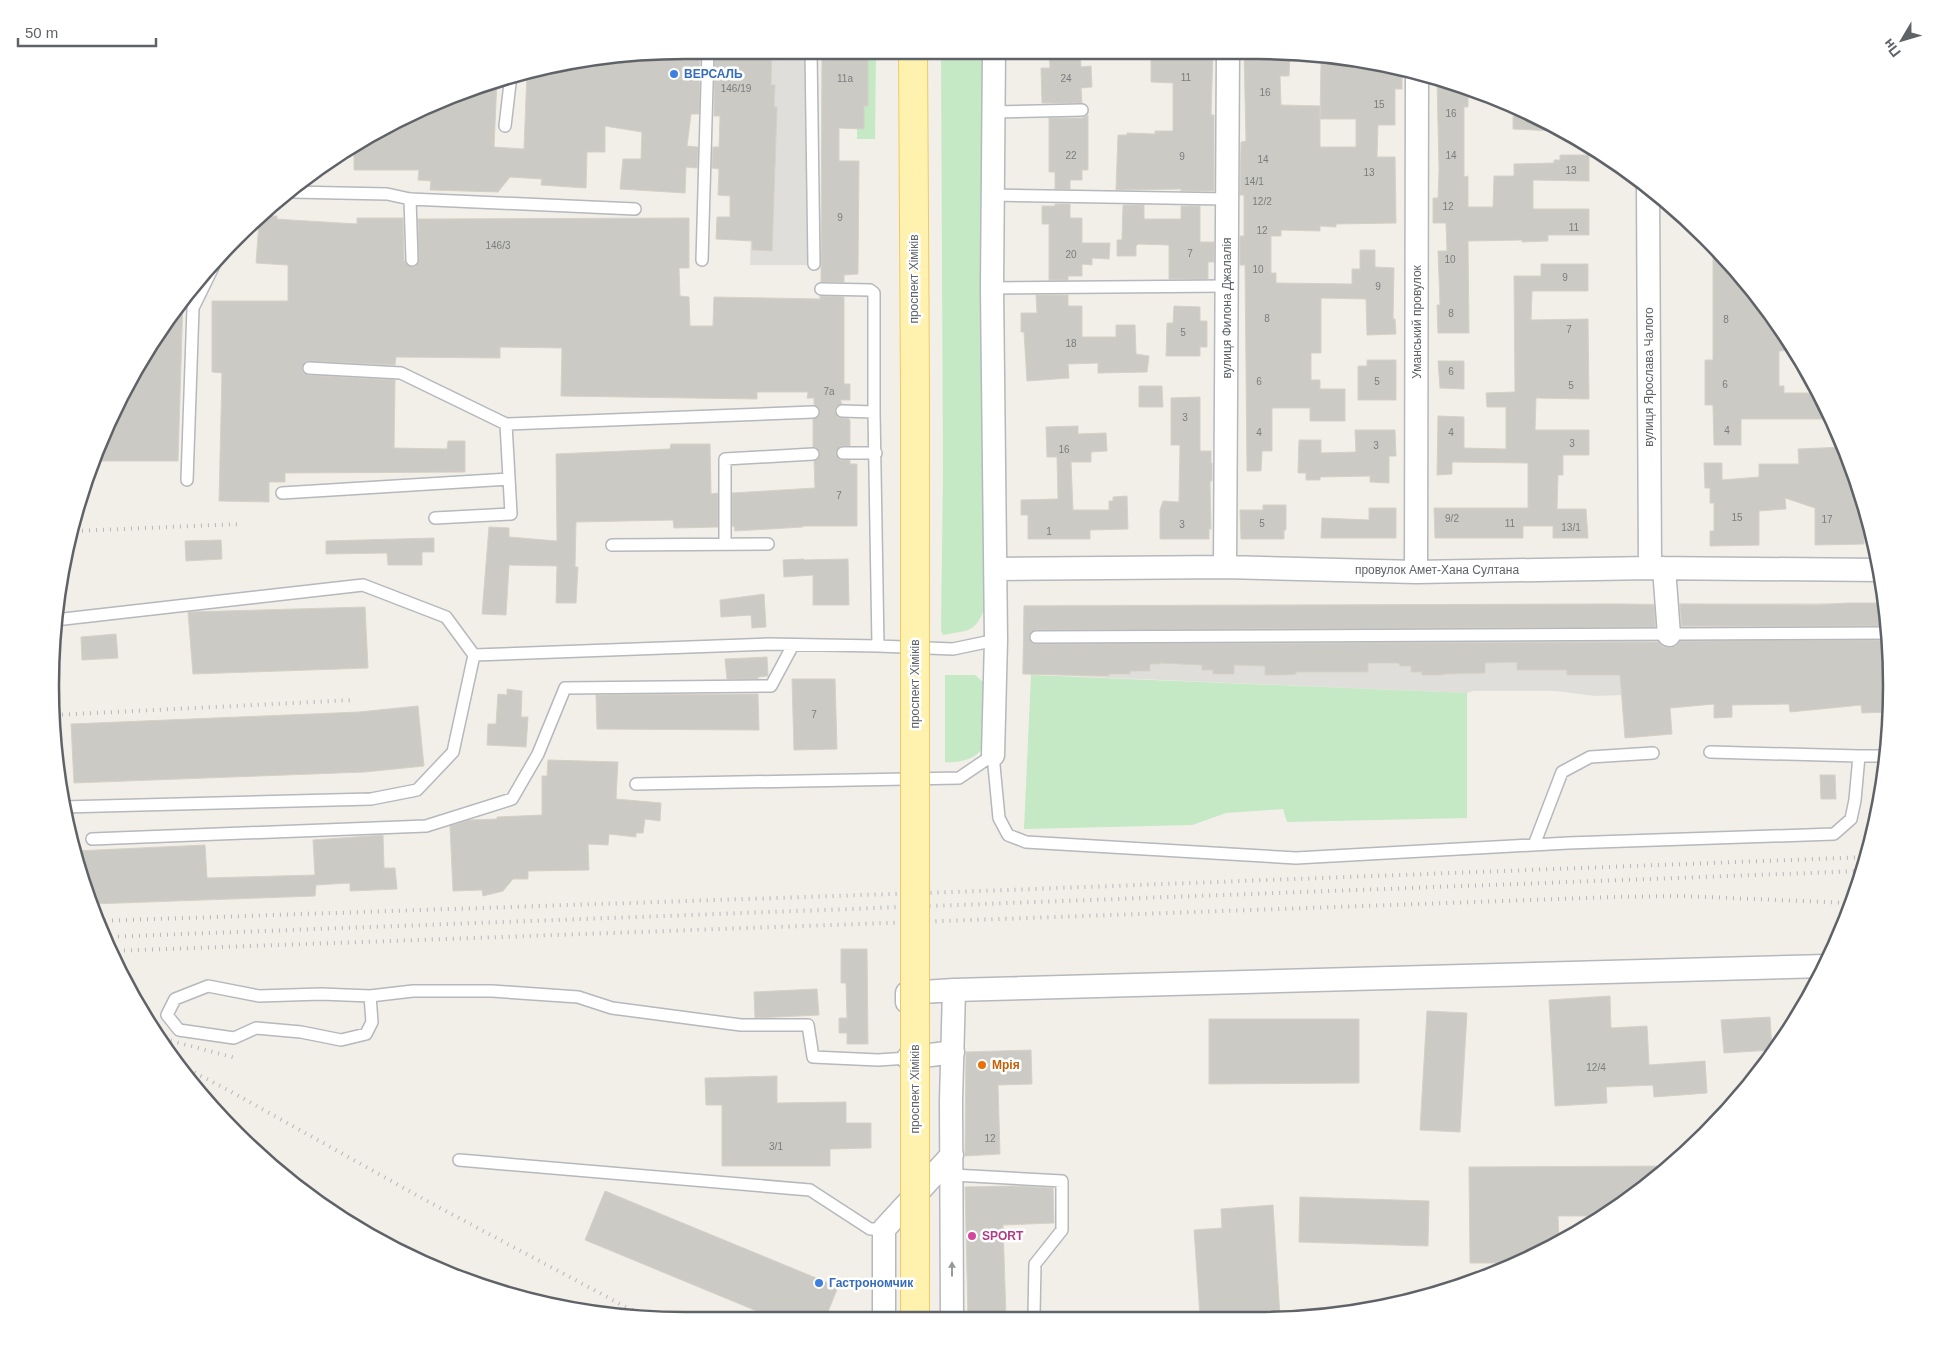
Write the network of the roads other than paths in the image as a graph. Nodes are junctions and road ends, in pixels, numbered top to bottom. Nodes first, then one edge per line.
1 (708, 59) edge
2 (811, 59) edge
3 (913, 59) edge
4 (994, 59) edge
5 (1228, 59) edge
6 (1417, 80) edge
7 (511, 84) edge
8 (1082, 110) dead end
9 (993, 112) junction
10 (505, 126) dead end
11 (299, 192) edge
12 (992, 195) junction
13 (1648, 196) edge
14 (410, 199) junction
15 (1226, 199) junction
16 (635, 209) dead end
17 (412, 260) dead end
18 (702, 260) dead end
19 (814, 264) dead end
20 (206, 282) edge
21 (1228, 286) junction
22 (992, 288) junction
23 (821, 289) dead end
24 (309, 368) dead end
25 (814, 412) dead end
26 (842, 412) dead end
27 (874, 412) junction
28 (506, 424) junction
29 (843, 453) dead end
30 (876, 453) junction
31 (813, 454) dead end
32 (509, 479) junction
33 (187, 480) dead end
34 (282, 493) dead end
35 (435, 518) dead end
36 (725, 544) junction
37 (768, 544) dead end
38 (612, 545) dead end
39 (1225, 567) junction
40 (1657, 568) junction
41 (996, 569) junction
42 (1872, 570) edge
43 (1416, 572) junction
44 (63, 619) edge
45 (1881, 633) edge
46 (1669, 635) junction
47 (1036, 637) dead end
48 (996, 640) junction
49 (793, 645) junction
50 (878, 646) junction
51 (474, 655) junction
52 (1710, 752) dead end
53 (1653, 753) dead end
54 (993, 756) junction
55 (1859, 756) junction
56 (1879, 756) edge
57 (636, 784) dead end
58 (71, 807) edge
59 (92, 839) dead end
60 (1534, 845) junction
61 (1817, 966) edge
62 (954, 990) junction
63 (370, 996) junction
64 (952, 1052) junction
65 (908, 1058) junction
66 (459, 1160) dead end
67 (952, 1165) junction
68 (907, 1204) junction
69 (884, 1229) junction
70 (884, 1312) edge
71 (914, 1312) edge
72 (952, 1312) edge
73 (1034, 1312) edge

1 - 18 lane
2 - 19 lane
3 - 71 main road, проспект Хіміків, bridge
4 - 9 street
5 - 15 street, вулиця Филона Джалалія
6 - 43 street, Уманський провулок
7 - 10 lane
8 - 9 lane
9 - 12 street
11 - 14 lane
12 - 15 lane
12 - 22 street
13 - 40 street, вулиця Ярослава Чалого
14 - 16 lane
14 - 17 lane
15 - 21 street, вулиця Филона Джалалія
20 - 33 lane
21 - 22 lane
21 - 39 street, вулиця Филона Джалалія
22 - 41 street
23 - 27 lane
24 - 28 lane
25 - 28 lane
26 - 27 lane
27 - 30 lane
28 - 32 lane
29 - 30 lane
30 - 50 lane
31 - 36 lane
32 - 34 lane
32 - 35 lane
36 - 37 lane
36 - 38 lane
39 - 41 street, провулок Амет-Хана Султана
39 - 43 street, провулок Амет-Хана Султана
40 - 42 street, провулок Амет-Хана Султана
40 - 43 street, провулок Амет-Хана Султана
40 - 46 street, вулиця Ярослава Чалого
41 - 48 street
44 - 51 lane
45 - 46 lane
46 - 47 lane
48 - 50 lane
48 - 54 street
49 - 50 lane
49 - 51 lane
49 - 59 lane
51 - 58 lane
52 - 55 lane
53 - 60 lane
54 - 57 lane
54 - 60 lane
55 - 56 lane
55 - 60 lane
61 - 62 street
62 - 64 street
62 - 65 street
63 - 63 lane
63 - 65 lane
64 - 65 street
64 - 67 street
65 - 68 street
66 - 69 lane
67 - 68 street
72 -> 67 street
67 - 73 lane
68 - 69 street
69 - 70 street

